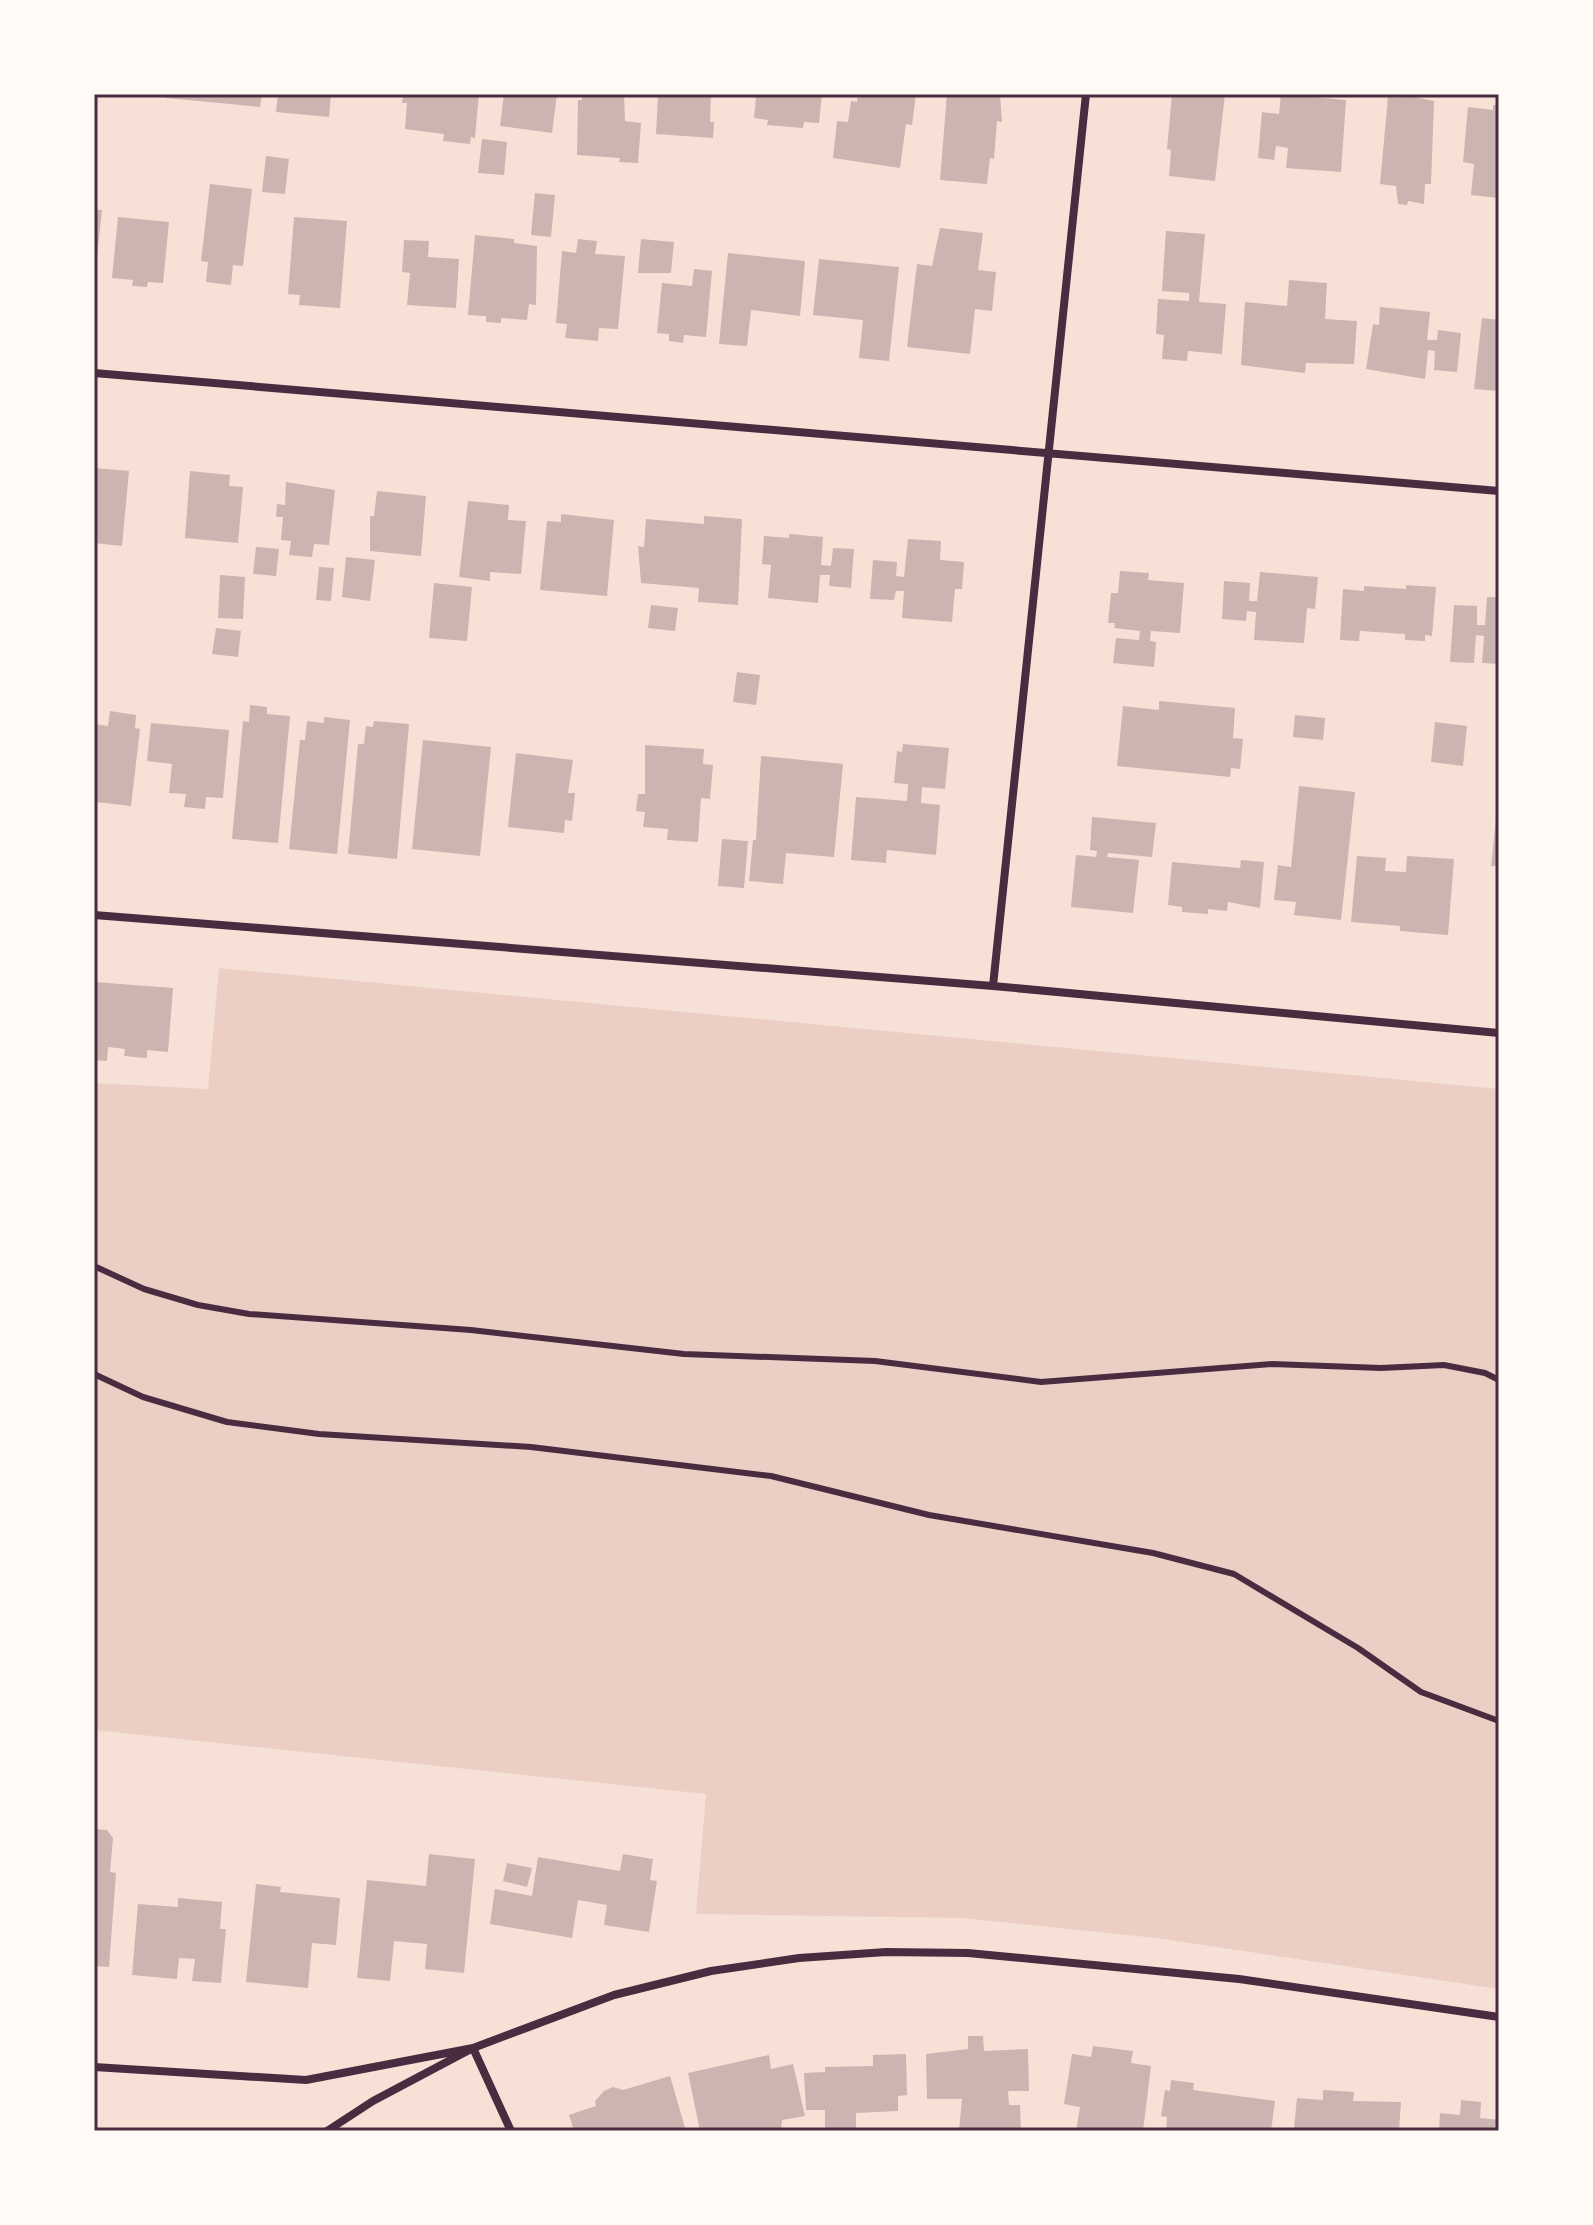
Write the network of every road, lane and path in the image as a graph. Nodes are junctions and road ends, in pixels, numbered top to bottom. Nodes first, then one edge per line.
1 (1086, 94) edge
2 (94, 373) edge
3 (1049, 454) junction
4 (1499, 491) edge
5 (94, 915) edge
6 (993, 986) junction
7 (1499, 1033) edge
8 (94, 1266) edge
9 (94, 1374) edge
10 (1499, 1380) edge
11 (1499, 1721) edge
12 (1499, 2017) edge
13 (473, 2048) junction
14 (94, 2067) edge
15 (327, 2131) edge
16 (511, 2131) edge

1 - 3 street
2 - 3 street
3 - 4 street
3 - 6 street
5 - 6 street
6 - 7 street
8 - 10 lane
9 - 11 lane
12 - 13 street
13 - 14 street
13 - 15 street
13 - 16 street

